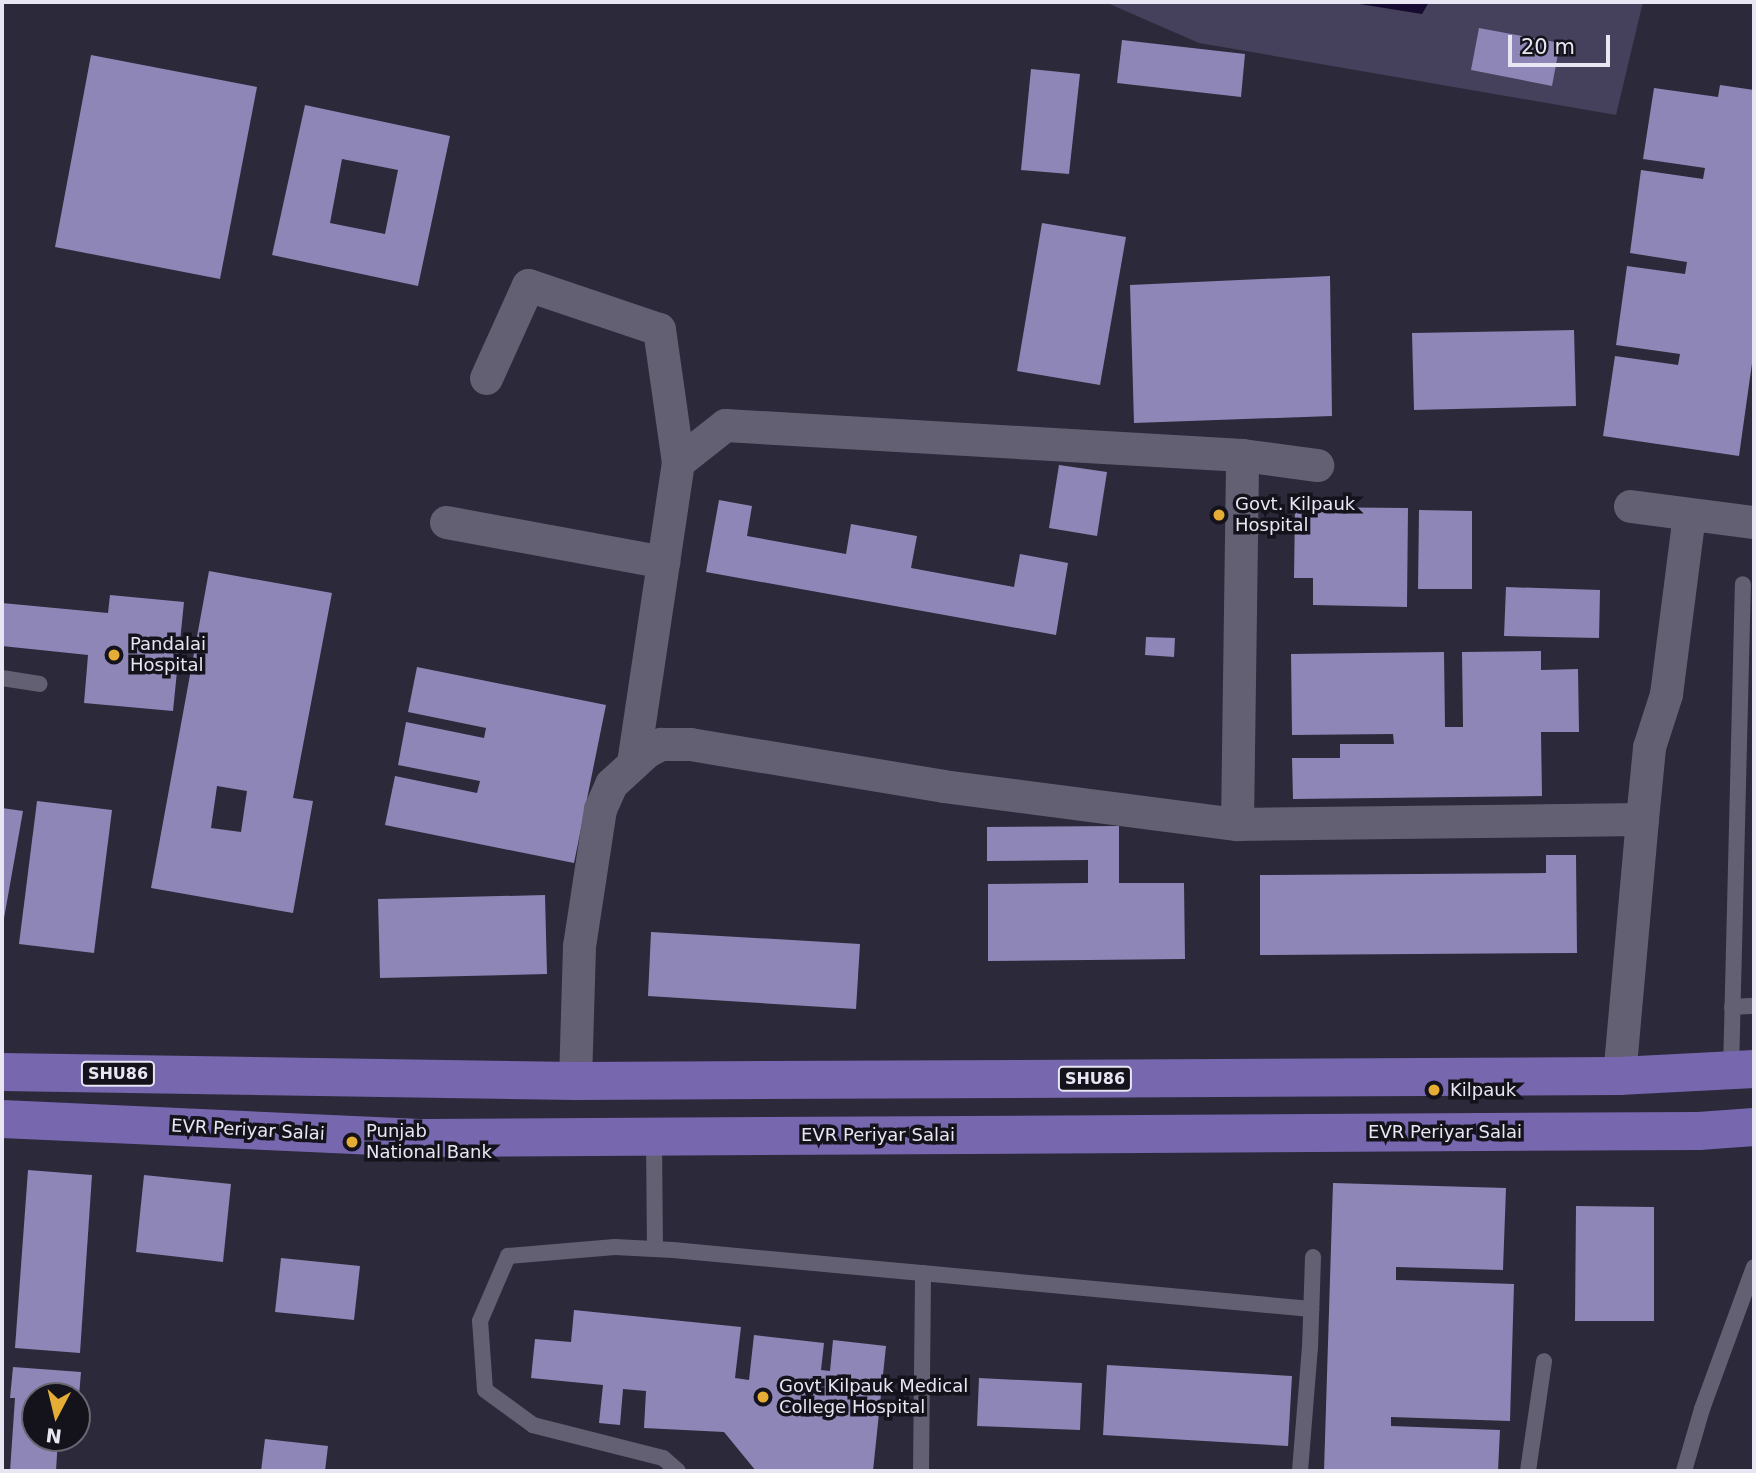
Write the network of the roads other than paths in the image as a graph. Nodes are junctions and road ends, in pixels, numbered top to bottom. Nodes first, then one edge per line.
1 (486, 378) dead end
2 (1242, 455) junction
3 (678, 462) junction
4 (1317, 464) dead end
5 (1630, 506) dead end
6 (1689, 514) junction
7 (446, 522) dead end
8 (1754, 522) edge
9 (663, 562) junction
10 (1743, 584) dead end
11 (2, 678) edge
12 (40, 684) dead end
13 (633, 763) junction
14 (1642, 819) junction
15 (1237, 824) junction
16 (1754, 1006) edge
17 (1732, 1007) junction
18 (1742, 1070) edge
19 (2, 1072) edge
20 (1619, 1076) junction
21 (235, 1077) junction
22 (838, 1080) junction
23 (575, 1081) junction
24 (2, 1119) edge
25 (1754, 1127) edge
26 (234, 1130) junction
27 (842, 1135) junction
28 (654, 1137) junction
29 (655, 1249) junction
30 (1313, 1257) dead end
31 (1754, 1267) edge
32 (923, 1273) junction
33 (1311, 1309) junction
34 (1544, 1361) dead end
35 (678, 1471) edge
36 (921, 1471) edge
37 (1300, 1471) edge
38 (1528, 1471) edge
39 (1684, 1471) edge

1 - 3 street
2 - 3 street
2 - 4 street
2 - 15 street
3 - 9 street
5 - 6 street
6 - 8 street
6 - 14 street
7 - 9 street
9 - 13 street
10 - 17 lane
11 - 12 lane
13 - 15 street
13 - 23 street
14 - 15 street
14 - 20 street
16 - 17 lane
17 - 18 lane
18 - 20 main road, SHU86
19 - 21 main road, SHU86
20 - 22 main road, SHU86
21 - 23 main road, SHU86
21 - 26 main road
22 - 23 main road, SHU86
22 - 27 main road
24 - 26 main road, EVR Periyar Salai
25 - 27 main road, EVR Periyar Salai
26 - 28 main road, EVR Periyar Salai
27 - 28 main road, EVR Periyar Salai
28 - 29 lane
29 - 32 lane
29 - 35 lane
30 - 33 lane
31 - 39 lane
32 - 33 lane
32 - 36 lane
33 - 37 lane
34 - 38 lane

